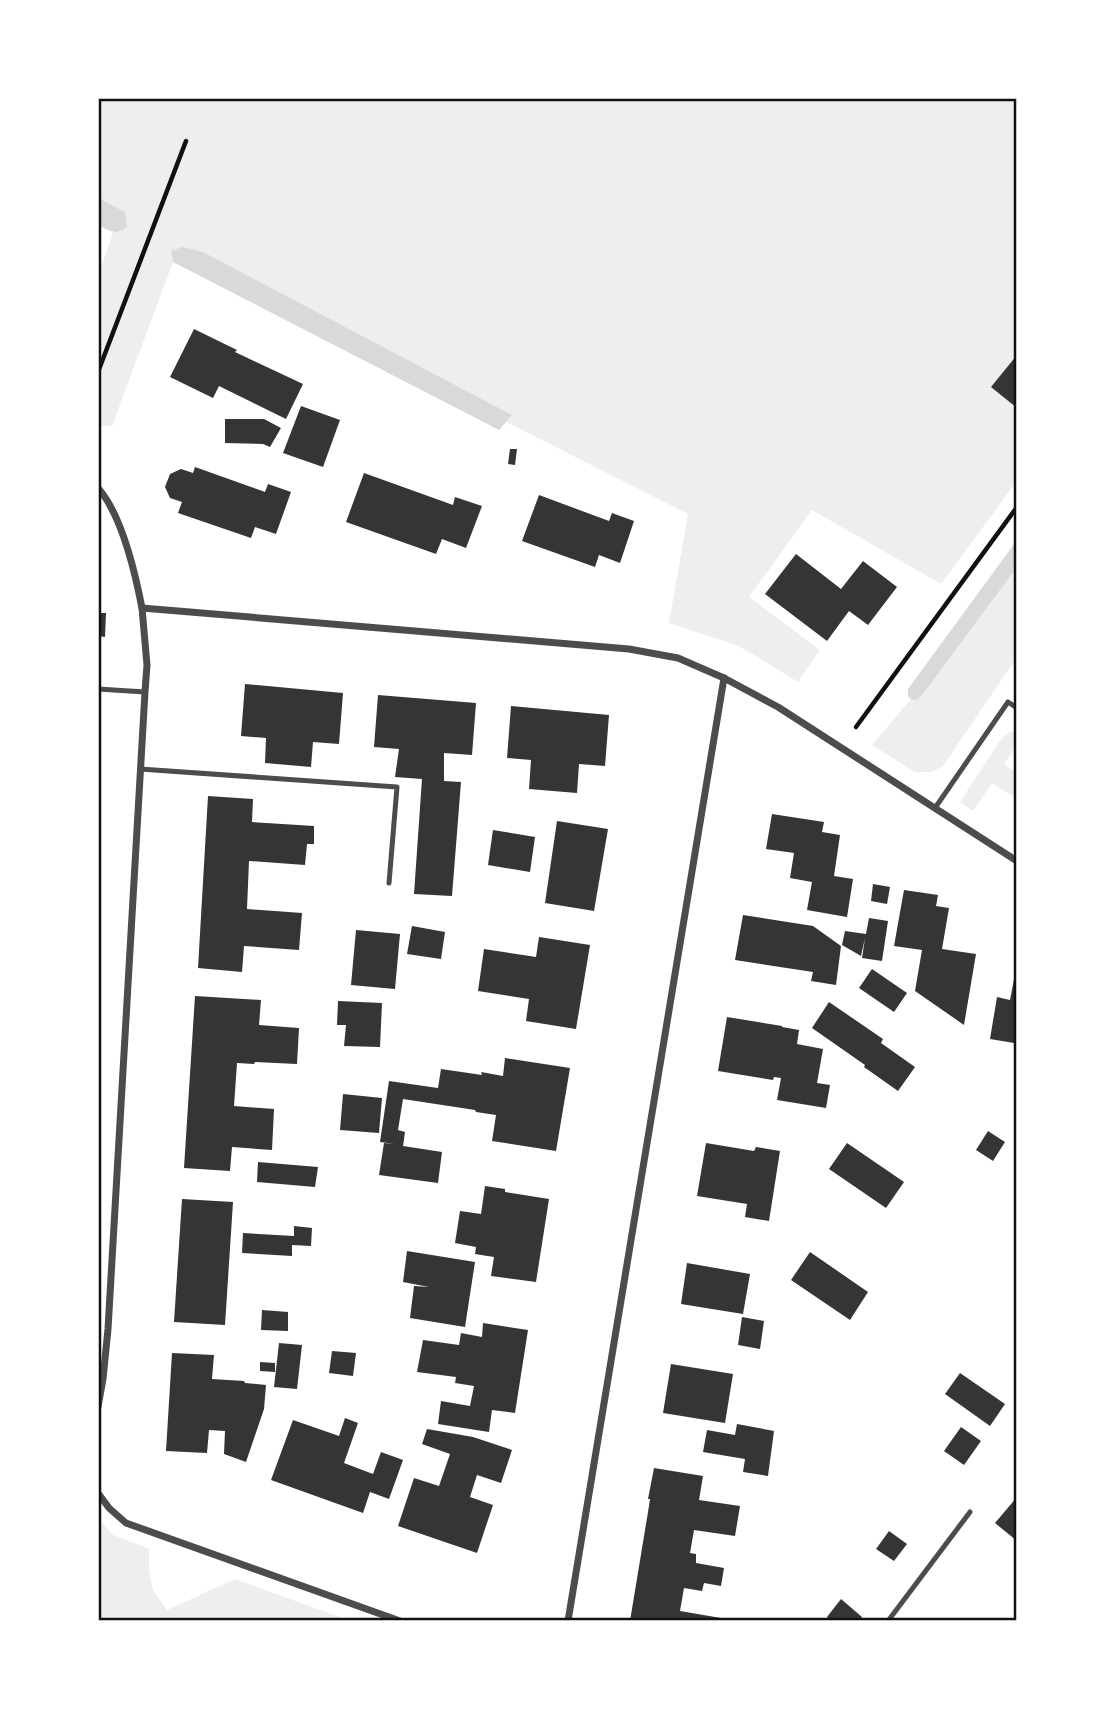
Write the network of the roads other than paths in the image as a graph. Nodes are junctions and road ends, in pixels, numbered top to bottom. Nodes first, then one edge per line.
1 (98, 488) edge
2 (142, 608) junction
3 (724, 678) junction
4 (98, 689) edge
5 (145, 692) junction
6 (1017, 708) edge
7 (140, 769) junction
8 (935, 808) junction
9 (1017, 861) edge
10 (389, 883) dead end
11 (98, 1407) edge
12 (98, 1493) edge
13 (970, 1513) dead end
14 (400, 1621) edge
15 (568, 1621) edge
16 (888, 1621) edge

1 - 2 street
2 - 3 street
2 - 5 street
3 - 8 street
3 - 15 street
4 - 5 lane
5 - 7 street
6 - 8 lane
7 - 10 lane
7 - 11 street
8 - 9 street
12 - 14 street
13 - 16 lane

